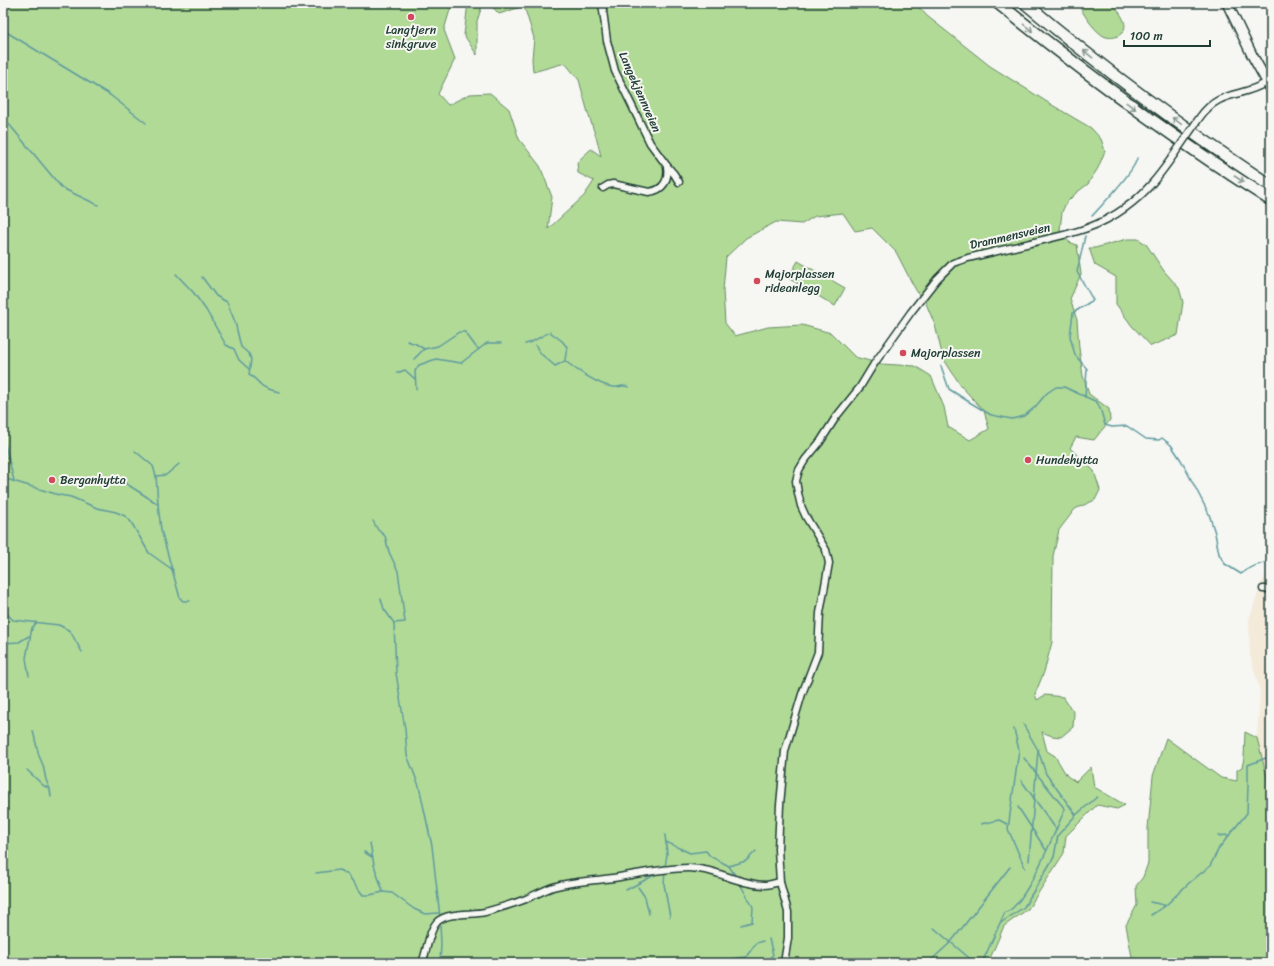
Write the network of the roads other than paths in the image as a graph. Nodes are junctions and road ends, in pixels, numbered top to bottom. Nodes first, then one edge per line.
1 (602, 3) edge
2 (998, 3) edge
3 (1025, 3) edge
4 (1227, 3) edge
5 (1269, 85) edge
6 (667, 166) junction
7 (679, 182) dead end
8 (1271, 186) edge
9 (603, 188) dead end
10 (1271, 200) edge
11 (1264, 589) dead end
12 (1271, 589) edge
13 (780, 882) junction
14 (422, 963) edge
15 (784, 963) edge

1 - 6 street, Langekjennveien
2 -> 10 highway
8 -> 3 highway
4 - 5 main road
5 - 13 street, Drammensveien, bridge
6 - 7 street, Langekjennveien
6 - 9 street
11 - 12 street
13 - 14 street
13 - 15 street, Drammensveien

